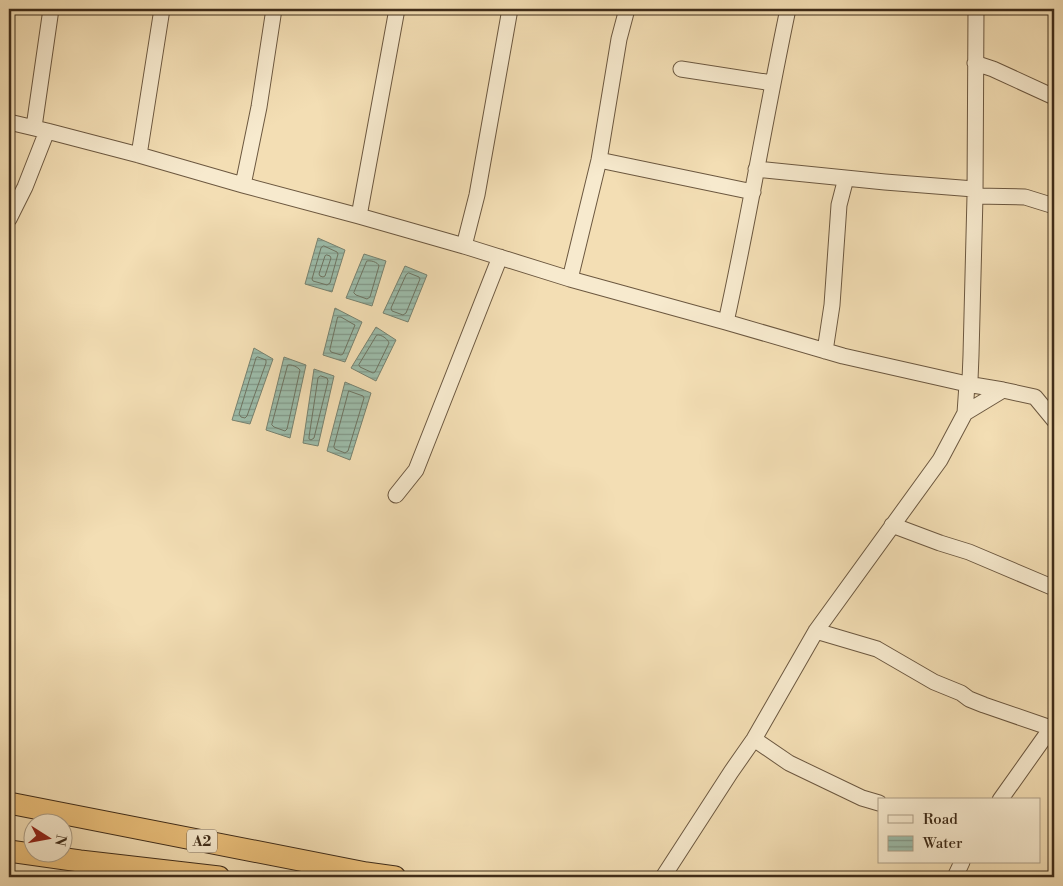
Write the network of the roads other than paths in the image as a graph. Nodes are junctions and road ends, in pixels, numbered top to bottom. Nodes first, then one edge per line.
1 (51, 9) edge
2 (162, 9) edge
3 (274, 9) edge
4 (397, 9) edge
5 (510, 9) edge
6 (626, 9) edge
7 (788, 9) edge
8 (976, 9) edge
9 (975, 63) junction
10 (681, 69) dead end
11 (772, 83) junction
12 (1054, 97) edge
13 (9, 122) edge
14 (40, 129) junction
15 (138, 155) junction
16 (599, 160) junction
17 (756, 169) junction
18 (846, 178) junction
19 (242, 185) junction
20 (753, 192) junction
21 (974, 192) junction
22 (1054, 206) edge
23 (359, 216) junction
24 (9, 219) edge
25 (464, 246) junction
26 (500, 257) junction
27 (570, 279) junction
28 (726, 322) junction
29 (825, 351) junction
30 (967, 384) junction
31 (1003, 390) junction
32 (965, 413) junction
33 (1054, 420) edge
34 (396, 495) dead end
35 (892, 525) junction
36 (1054, 588) edge
37 (816, 631) junction
38 (1053, 726) edge
39 (754, 739) junction
40 (1001, 798) edge
41 (9, 803) edge
42 (878, 803) edge
43 (9, 851) edge
44 (961, 864) edge
45 (219, 877) edge
46 (395, 877) edge
47 (663, 877) edge
48 (955, 877) edge

1 - 14 street
2 - 15 street
3 - 19 street
4 - 23 street
5 - 25 street
6 - 16 street
7 - 11 street
8 - 9 street
9 - 12 street
9 - 21 street
10 - 11 street
11 - 17 street
13 - 14 street
14 - 15 street
14 - 24 street
15 - 19 street
16 - 20 street
16 - 27 street
17 - 18 street
17 - 20 street
18 - 21 street
18 - 29 street
19 - 23 street
20 - 28 street
21 - 22 street
21 - 30 street
23 - 25 street
25 - 26 street
26 - 27 street
26 - 34 street
27 - 28 street
28 - 29 street
29 - 30 street
30 - 31 street
30 - 32 street
31 - 32 street
31 - 33 street
32 - 35 street
35 - 36 street
35 - 37 street
37 - 38 street
37 - 39 street
38 - 40 street
39 - 42 street
39 - 47 street
41 - 46 highway, A2
43 - 45 highway, A2
44 - 48 street

